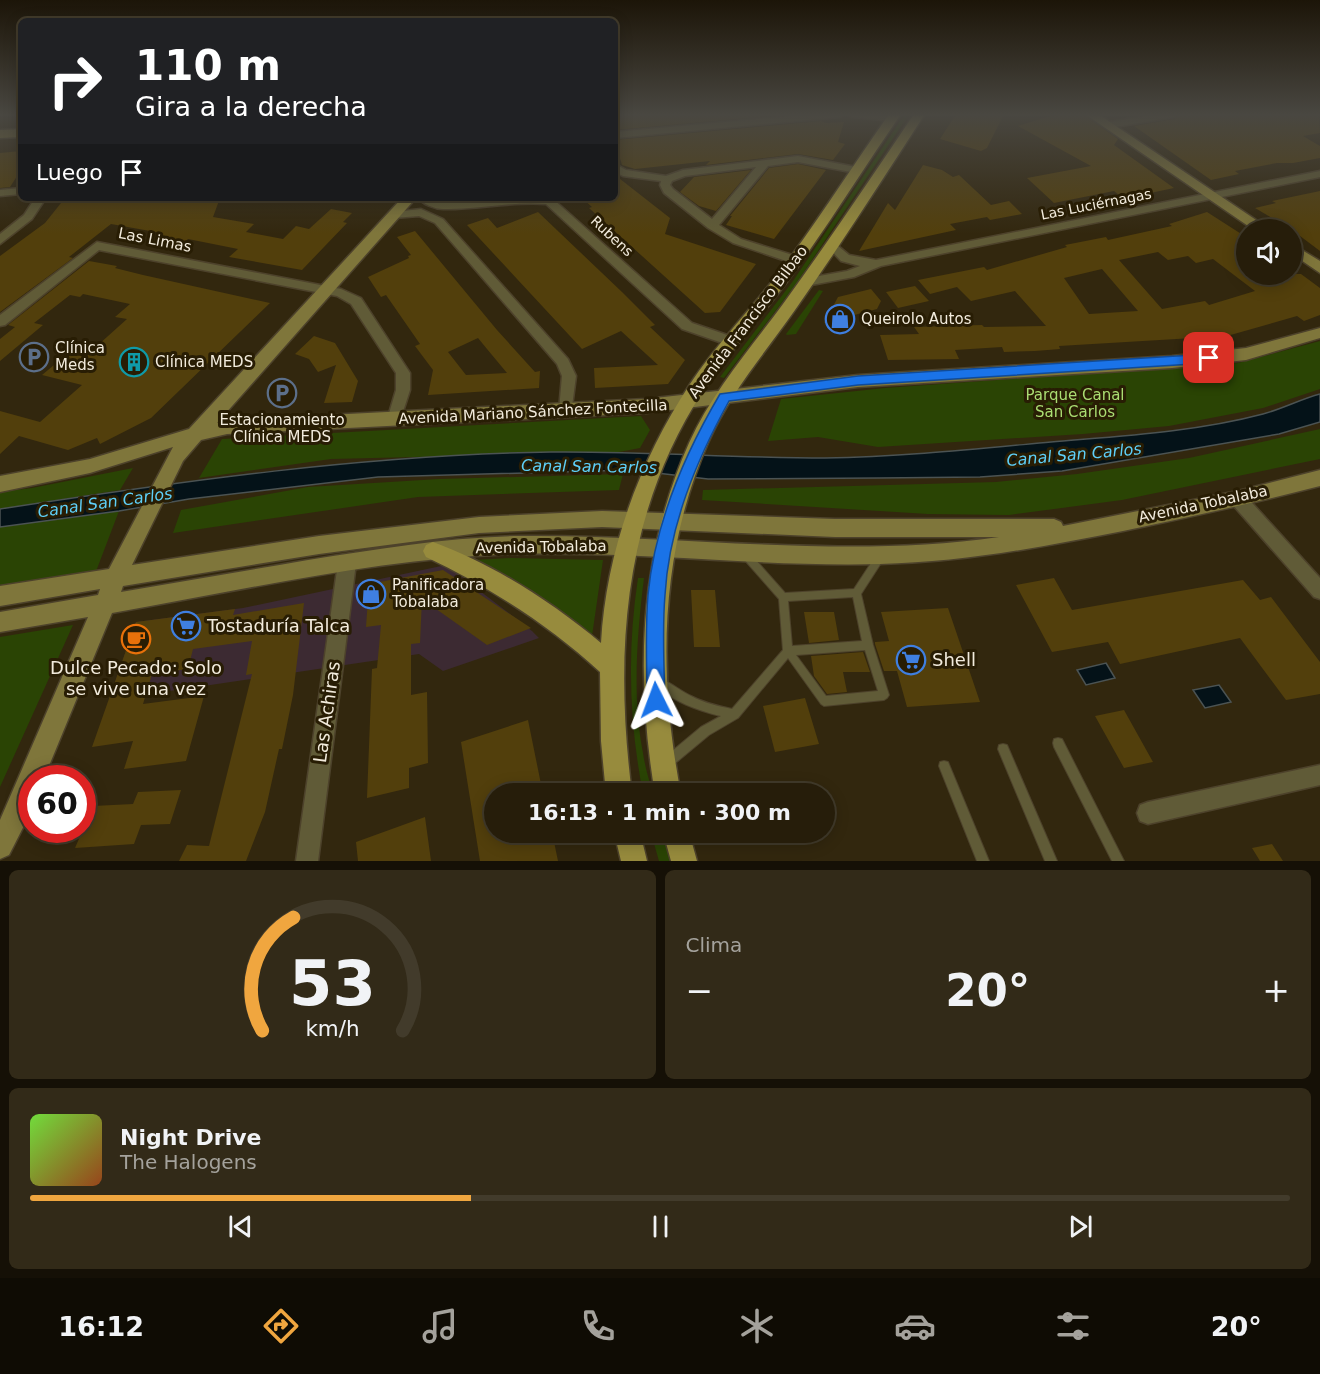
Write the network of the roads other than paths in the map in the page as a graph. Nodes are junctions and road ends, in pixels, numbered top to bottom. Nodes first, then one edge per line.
1 (867, 154) edge
2 (892, 154) edge
3 (1152, 154) edge
4 (766, 162) junction
5 (618, 169) edge
6 (856, 170) junction
7 (1320, 174) edge
8 (667, 180) junction
9 (18, 191) edge
10 (0, 193) edge
11 (1214, 196) junction
12 (39, 201) edge
13 (406, 201) edge
14 (428, 201) edge
15 (507, 201) edge
16 (549, 201) edge
17 (452, 206) junction
18 (394, 215) junction
19 (1248, 219) edge
20 (439, 221) junction
21 (712, 226) junction
22 (0, 240) edge
23 (832, 245) junction
24 (1302, 255) edge
25 (795, 260) junction
26 (878, 263) junction
27 (1320, 267) edge
28 (806, 282) junction
29 (327, 291) junction
30 (0, 322) edge
31 (1320, 333) edge
32 (731, 341) junction
33 (725, 397) junction
34 (688, 402) junction
35 (567, 410) junction
36 (394, 420) junction
37 (195, 433) junction
38 (1320, 478) edge
39 (0, 484) edge
40 (1239, 498) junction
41 (634, 520) junction
42 (670, 521) junction
43 (1086, 528) junction
44 (626, 546) junction
45 (664, 547) junction
46 (433, 551) junction
47 (742, 551) junction
48 (881, 555) junction
49 (347, 563) junction
50 (116, 577) junction
51 (1320, 591) edge
52 (856, 594) junction
53 (0, 596) edge
54 (783, 597) junction
55 (105, 603) junction
56 (0, 622) edge
57 (868, 645) junction
58 (788, 651) junction
59 (610, 666) junction
60 (654, 678) junction
61 (734, 714) junction
62 (1058, 743) dead end
63 (1003, 749) dead end
64 (944, 766) dead end
65 (662, 767) junction
66 (1320, 775) edge
67 (617, 783) edge
68 (666, 783) edge
69 (1148, 813) dead end
70 (630, 843) edge
71 (679, 843) edge
72 (0, 846) edge
73 (306, 861) edge
74 (634, 861) edge
75 (684, 861) edge
76 (983, 861) edge
77 (1051, 861) edge
78 (1118, 861) edge

1 - 6 main road, Avenida Francisco Bilbao
2 - 23 main road, Avenida Francisco Bilbao
3 - 11 main road
4 - 6 street
4 - 8 street
4 - 21 street
5 - 8 street
6 - 25 main road, Avenida Francisco Bilbao
7 - 11 street, Las Luciérnagas
8 - 21 street
9 - 10 street
11 - 19 main road
11 - 26 street, Las Luciérnagas
12 - 22 street
13 - 18 main road
14 - 17 street, Rubens
15 - 17 street, Rubens
16 - 32 street, Rubens
17 - 20 street
18 - 20 street
18 - 29 main road
20 - 35 street
21 - 25 street
23 - 26 street, Las Luciérnagas
23 - 28 main road, Avenida Francisco Bilbao
24 - 27 main road
25 - 32 main road, Avenida Francisco Bilbao
26 - 28 street, Las Luciérnagas
28 - 33 main road, Avenida Francisco Bilbao
29 - 30 street, Las Limas
29 - 36 street, Las Limas
29 - 37 main road
31 - 33 main road, Avenida Mariano Sánchez Fontecilla
32 - 34 main road, Avenida Francisco Bilbao
33 - 34 main road, Avenida Mariano Sánchez Fontecilla
33 - 42 main road, Avenida Francisco Bilbao
34 - 35 main road, Avenida Mariano Sánchez Fontecilla
34 - 41 main road, Avenida Francisco Bilbao
35 - 36 main road, Avenida Mariano Sánchez Fontecilla
36 - 37 main road, Avenida Mariano Sánchez Fontecilla
37 - 39 main road, Avenida Mariano Sánchez Fontecilla
37 - 50 main road
38 - 40 main road, Avenida Tobalaba
40 - 43 main road, Avenida Tobalaba
40 - 51 street
41 - 42 main road, Avenida Tobalaba
41 - 44 main road, Avenida Francisco Bilbao
41 - 50 main road, Avenida Tobalaba
42 - 43 main road, Avenida Tobalaba
42 - 45 main road, Avenida Francisco Bilbao
43 - 48 main road, Avenida Tobalaba
44 - 45 main road, Avenida Tobalaba
44 - 46 main road, Avenida Tobalaba
44 - 59 main road, Avenida Francisco Bilbao
45 - 47 main road, Avenida Tobalaba
45 - 60 main road, Avenida Francisco Bilbao
46 - 49 main road, Avenida Tobalaba
46 - 59 main road
47 - 48 main road, Avenida Tobalaba
47 - 54 lane
48 - 52 lane
49 - 55 main road, Avenida Tobalaba
49 - 73 street, Las Achiras
50 - 53 main road, Avenida Tobalaba
50 - 55 main road
52 - 54 lane
52 - 57 lane
54 - 58 lane
55 - 56 main road, Avenida Tobalaba
55 - 72 main road
57 - 58 lane
57 - 58 lane
58 - 61 lane
59 - 67 main road, Avenida Francisco Bilbao
60 - 61 lane
60 - 65 main road, Avenida Francisco Bilbao
61 - 65 lane
62 - 78 lane
63 - 77 lane
64 - 76 lane
65 - 68 main road, Avenida Francisco Bilbao
66 - 69 street
70 - 74 main road
71 - 75 main road

